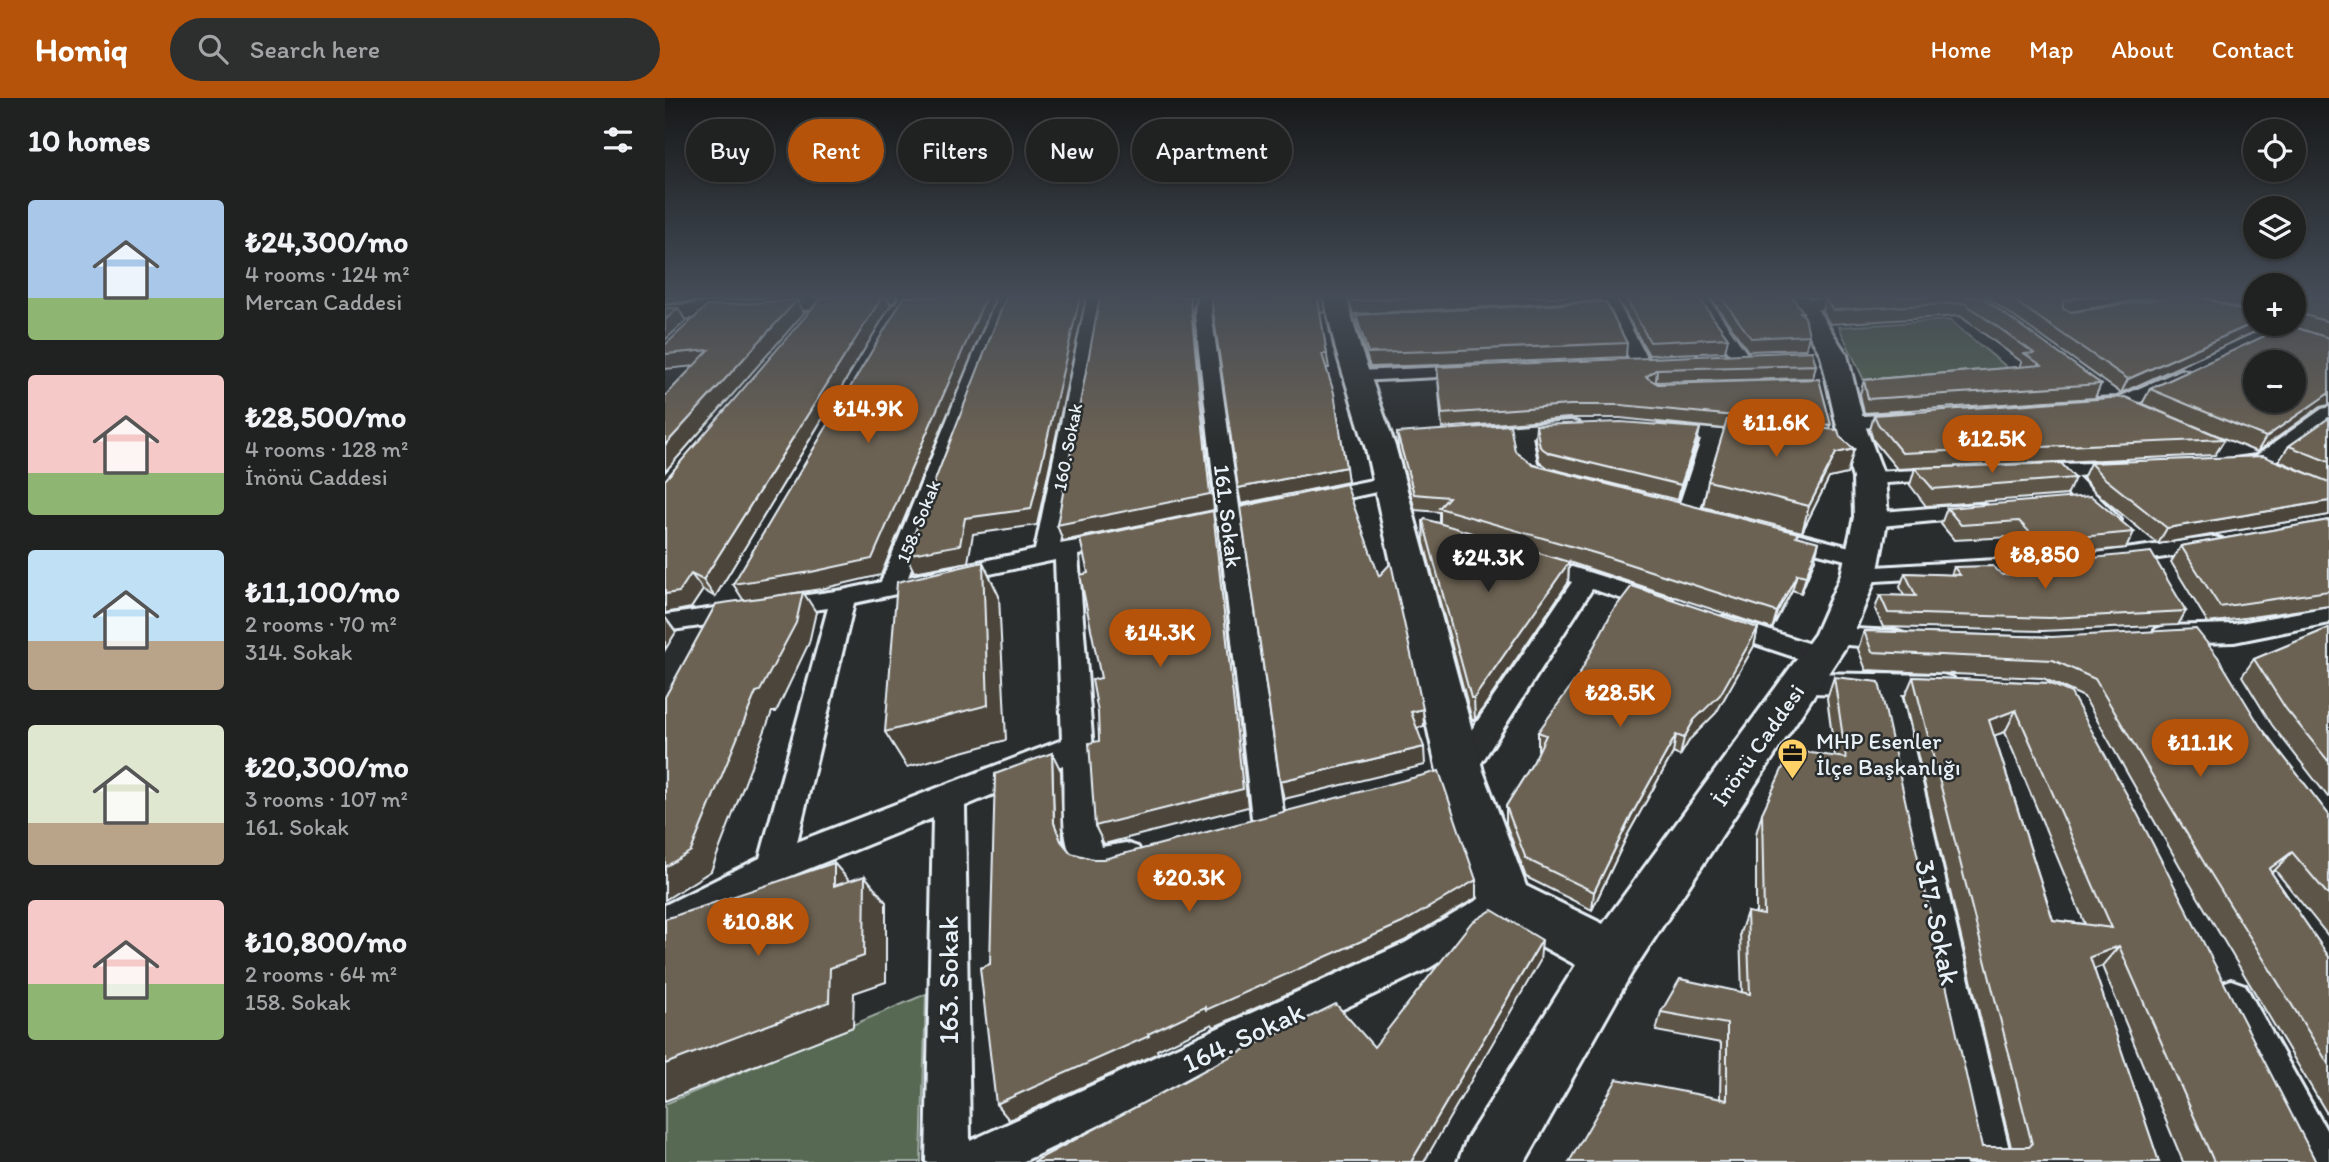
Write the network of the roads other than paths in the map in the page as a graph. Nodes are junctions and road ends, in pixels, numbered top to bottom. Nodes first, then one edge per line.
1 (985, 347) edge
2 (1087, 347) edge
3 (1207, 347) edge
4 (1350, 347) edge
5 (1631, 347) edge
6 (1739, 347) edge
7 (1813, 347) edge
8 (1716, 360) edge
9 (1641, 364) edge
10 (1492, 370) edge
11 (2193, 370) edge
12 (1357, 376) junction
13 (2097, 388) edge
14 (2119, 404) junction
15 (2079, 407) edge
16 (2329, 413) edge
17 (2144, 415) edge
18 (1931, 417) edge
19 (1595, 427) edge
20 (1647, 429) edge
21 (1521, 431) junction
22 (1713, 435) junction
23 (1456, 436) edge
24 (1779, 441) edge
25 (1846, 448) junction
26 (2226, 449) edge
27 (2261, 462) junction
28 (2212, 466) edge
29 (2149, 468) edge
30 (2060, 469) junction
31 (2005, 472) edge
32 (2284, 472) edge
33 (1964, 474) edge
34 (1387, 482) junction
35 (1580, 485) edge
36 (2089, 502) junction
37 (2061, 504) edge
38 (1661, 505) edge
39 (2007, 509) edge
40 (1688, 512) junction
41 (1228, 516) junction
42 (1714, 519) edge
43 (1160, 530) edge
44 (1768, 533) edge
45 (2234, 541) edge
46 (1107, 542) edge
47 (1056, 553) junction
48 (1547, 566) edge
49 (2159, 567) junction
50 (1587, 579) junction
51 (891, 587) junction
52 (843, 598) junction
53 (727, 603) junction
54 (2329, 615) edge
55 (665, 623) edge
56 (2145, 636) edge
57 (1916, 640) edge
58 (702, 649) edge
59 (1817, 659) junction
60 (1884, 684) junction
61 (1968, 686) edge
62 (1076, 747) junction
63 (1460, 771) junction
64 (1422, 781) edge
65 (949, 799) junction
66 (1268, 818) edge
67 (1157, 849) edge
68 (775, 864) junction
69 (1506, 901) junction
70 (665, 923) edge
71 (1612, 956) junction
72 (2216, 969) edge
73 (948, 1162) edge
74 (974, 1162) edge
75 (1490, 1162) edge
76 (1990, 1162) edge
77 (2320, 1162) edge

1 - 51 street, 158. Sokak
2 - 47 street, 160. Sokak
3 - 41 street, 161. Sokak
4 - 12 street
5 - 9 street
6 - 8 street
7 - 25 street
10 - 12 street
11 - 14 street
12 - 34 street
13 - 14 street
14 - 15 street
14 - 17 street
16 - 27 street
18 - 25 street
19 - 21 street
20 - 22 street
21 - 23 street
21 - 35 street
22 - 24 street
22 - 40 street
25 - 33 street
25 - 39 street
25 - 44 street
25 - 49 street
25 - 59 street, İnönü Caddesi
26 - 27 street
27 - 28 street
27 - 32 street
29 - 30 street
30 - 31 street
30 - 36 street
34 - 41 street
34 - 63 street
36 - 37 street
36 - 49 street
38 - 40 street
40 - 42 street
41 - 43 street
41 - 66 street, 161. Sokak
45 - 49 street
46 - 47 street
47 - 51 street
47 - 62 street, 160. Sokak
48 - 50 street
50 - 59 street
50 - 63 street
51 - 52 street
52 - 53 street
52 - 68 street
53 - 55 street
53 - 58 street
54 - 56 street
57 - 59 street
59 - 60 street
59 - 71 street, İnönü Caddesi
60 - 61 street
60 - 76 street, 317. Sokak
62 - 65 street
62 - 67 street, 160. Sokak
63 - 64 street
63 - 69 street
65 - 68 street
65 - 73 street, 163. Sokak
68 - 70 street
69 - 71 street
69 - 74 street, 164. Sokak
71 - 75 street, İnönü Caddesi
72 - 77 street

